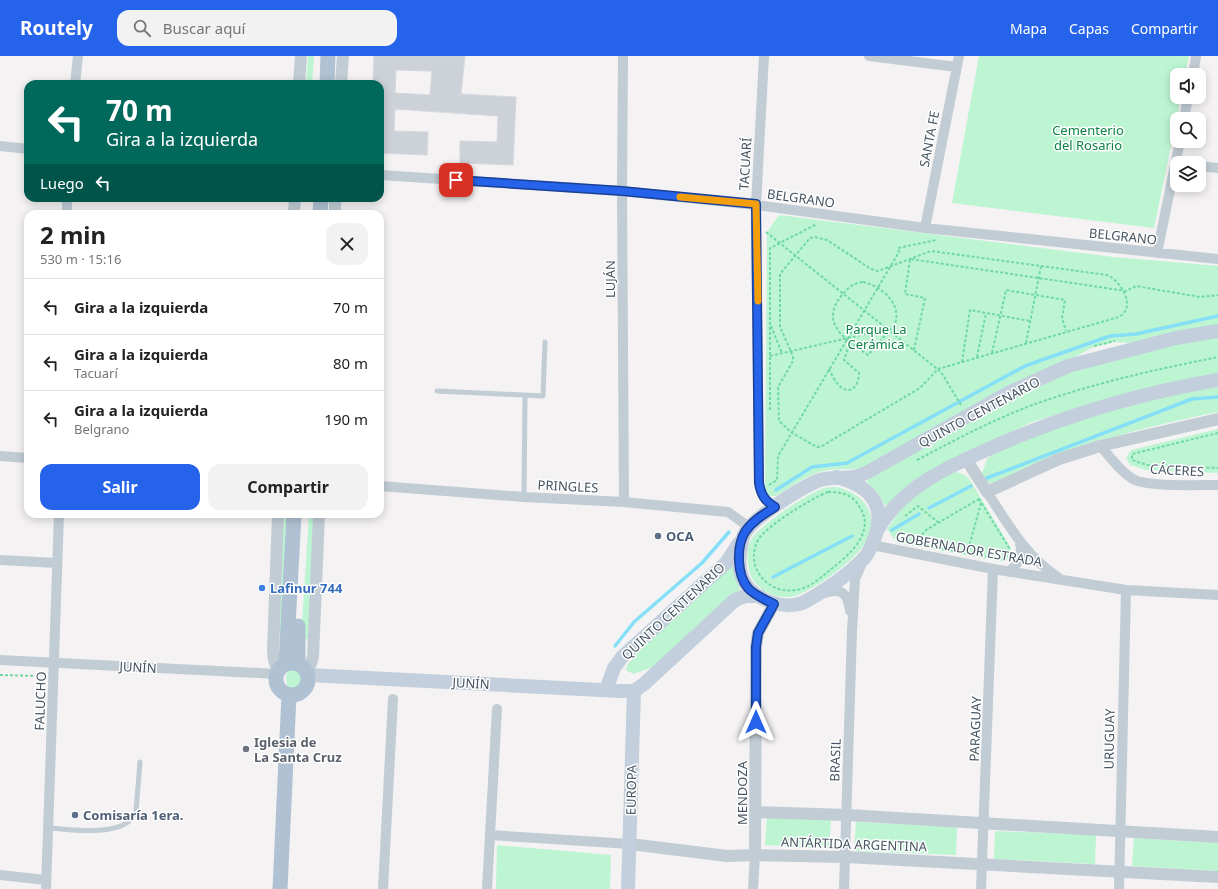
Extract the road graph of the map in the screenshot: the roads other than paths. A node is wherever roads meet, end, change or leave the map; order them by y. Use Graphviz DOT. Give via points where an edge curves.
graph roads {
  1 [pos="78,56"];
  2 [pos="300,56"];
  3 [pos="318,56"];
  4 [pos="328,56"];
  5 [pos="343,56"];
  6 [pos="623,56"];
  7 [pos="764,56"];
  8 [pos="869,56"];
  9 [pos="959,56"];
  10 [pos="1196,56"];
  11 [pos="957,67"];
  12 [pos="1194,68"];
  13 [pos="75,80"];
  14 [pos="299,80"];
  15 [pos="317,80"];
  16 [pos="327,80"];
  17 [pos="341,80"];
  18 [pos="0,146"];
  19 [pos="24,149"];
  20 [pos="1206,167"];
  21 [pos="1218,168"];
  22 [pos="384,176"];
  23 [pos="622,191"];
  24 [pos="1170,192"];
  25 [pos="756,204"];
  26 [pos="924,233"];
  27 [pos="1157,253"];
  28 [pos="1218,259"];
  29 [pos="1218,331"];
  30 [pos="545,342"];
  31 [pos="1218,380"];
  32 [pos="437,391"];
  33 [pos="525,395"];
  34 [pos="1218,419"];
  35 [pos="1100,446"];
  36 [pos="0,456"];
  37 [pos="24,458"];
  38 [pos="966,459"];
  39 [pos="836,477"];
  40 [pos="1218,485"];
  41 [pos="384,486"];
  42 [pos="986,492"];
  43 [pos="524,497"];
  44 [pos="624,502"];
  45 [pos="775,507"];
  46 [pos="58,518"];
  47 [pos="278,518"];
  48 [pos="294,518"];
  49 [pos="304,518"];
  50 [pos="319,518"];
  51 [pos="747,530"];
  52 [pos="1020,543"];
  53 [pos="872,544"];
  54 [pos="0,560"];
  55 [pos="58,563"];
  56 [pos="993,569"];
  57 [pos="1009,572"];
  58 [pos="1062,580"];
  59 [pos="1126,590"];
  60 [pos="760,596"];
  61 [pos="1218,596"];
  62 [pos="805,602"];
  63 [pos="774,604"];
  64 [pos="852,631"];
  65 [pos="0,660"];
  66 [pos="55,663"];
  67 [pos="292,670"];
  68 [pos="606,690"];
  69 [pos="634,690"];
  70 [pos="289,695"];
  71 [pos="393,699"];
  72 [pos="497,709"];
  73 [pos="140,762"];
  74 [pos="756,812"];
  75 [pos="847,815"];
  76 [pos="984,823"];
  77 [pos="48,828"];
  78 [pos="1120,832"];
  79 [pos="490,835"];
  80 [pos="1218,837"];
  81 [pos="630,844"];
  82 [pos="755,855"];
  83 [pos="846,857"];
  84 [pos="983,863"];
  85 [pos="1120,871"];
  86 [pos="0,876"];
  87 [pos="1218,876"];
  88 [pos="46,884"];
  89 [pos="280,889"];
  90 [pos="384,889"];
  91 [pos="487,889"];
  92 [pos="628,889"];
  93 [pos="753,889"];
  94 [pos="844,889"];
  95 [pos="981,889"];
  96 [pos="1119,889"];
  1 -- 13 [label="street"];
  2 -- 14 [label="street"];
  3 -- 15 [label="main road"];
  4 -- 16 [label="main road"];
  5 -- 17 [label="street"];
  6 -- 23 [label="street, LUJÁN"];
  7 -- 25 [label="street, TACUARÍ"];
  8 -- 11 [label="street"];
  9 -- 11 [label="street, SANTA FE"];
  10 -- 12 [label="street"];
  11 -- 26 [label="street, SANTA FE"];
  18 -- 19 [label="street"];
  20 -- 21 [label="street"];
  22 -- 23 [label="street, BELGRANO"];
  23 -- 25 [label="street, BELGRANO"];
  23 -- 44 [label="street, LUJÁN"];
  24 -- 27 [label="street"];
  25 -- 26 [label="street, BELGRANO"];
  25 -- 45 [label="street, TACUARÍ" via="759,483 761,493 767,502"];
  26 -- 27 [label="street, BELGRANO"];
  27 -- 28 [label="street, BELGRANO"];
  29 -- 39 [label="main road, QUINTO CENTENARIO" via="1169,340 1068,366 1008,393 868,472 854,477"];
  30 -- 33 [label="lane" via="543,396"];
  31 -- 38 [label="main road" via="1131,397 1076,414 1046,424"];
  32 -- 33 [label="lane"];
  33 -- 43 [label="lane"];
  34 -- 35 [label="street"];
  35 -- 40 [label="street, CÁCERES" via="1134,480 1146,483"];
  35 -- 42 [label="street" via="1059,459"];
  36 -- 37 [label="street"];
  38 -- 42 [label="street, GOBERNADOR ESTRADA"];
  38 -- 53 [label="main road" via="911,491 884,519"];
  39 -- 45 [label="main road, QUINTO CENTENARIO" via="814,482"];
  39 -- 53 [label="main road" via="853,482 873,498 879,518"];
  41 -- 43 [label="street, PRINGLES"];
  42 -- 52 [label="street, GOBERNADOR ESTRADA"];
  43 -- 44 [label="street, PRINGLES"];
  44 -- 51 [label="street, PRINGLES" via="728,512"];
  45 -- 51 [label="main road, QUINTO CENTENARIO" via="758,518"];
  46 -- 55 [label="street, FALUCHO"];
  47 -- 67 [label="street" via="273,651"];
  48 -- 67 [label="main road"];
  49 -- 67 [label="main road"];
  50 -- 67 [label="street" via="313,657"];
  51 -- 60 [label="main road" via="739,556 739,570 749,589"];
  51 -- 68 [label="main road, QUINTO CENTENARIO" via="735,552 726,562 622,657 614,668"];
  52 -- 57 [label="street" via="1022,554 1018,563"];
  52 -- 58 [label="street, GOBERNADOR ESTRADA" via="1039,564"];
  53 -- 56 [label="street, GOBERNADOR ESTRADA"];
  53 -- 62 [label="main road" via="831,586"];
  53 -- 64 [label="street, BRASIL" via="855,579"];
  54 -- 55 [label="street"];
  55 -- 66 [label="street, FALUCHO"];
  56 -- 57 [label="street, GOBERNADOR ESTRADA"];
  56 -- 76 [label="street, PARAGUAY"];
  57 -- 58 [label="street, GOBERNADOR ESTRADA"];
  58 -- 59 [label="street, GOBERNADOR ESTRADA"];
  59 -- 61 [label="street, GOBERNADOR ESTRADA"];
  59 -- 78 [label="street, URUGUAY"];
  60 -- 63 [label="main road"];
  60 -- 69 [label="main road" via="746,596 735,600 644,684"];
  62 -- 63 [label="main road" via="789,606"];
  62 -- 64 [label="street, BRASIL" via="829,591 842,592 849,602"];
  63 -- 74 [label="street, MENDOZA" via="758,633 756,647"];
  64 -- 75 [label="street, BRASIL"];
  65 -- 66 [label="street, JUNÍN"];
  66 -- 67 [label="street, JUNÍN"];
  66 -- 77 [label="street, FALUCHO"];
  67 -- 68 [label="main road, JUNÍN"];
  67 -- 70 [label="main road" via="276,682 279,689"];
  67 -- 70 [label="main road" via="308,684 303,692"];
  68 -- 69 [label="main road, JUNÍN"];
  69 -- 81 [label="main road, EUROPA"];
  70 -- 89 [label="main road"];
  71 -- 90 [label="street"];
  72 -- 79 [label="street"];
  73 -- 77 [label="lane" via="136,811 128,822 108,830"];
  74 -- 75 [label="street, ANTÁRTIDA ARGENTINA"];
  74 -- 82 [label="street, MENDOZA"];
  75 -- 76 [label="street, ANTÁRTIDA ARGENTINA"];
  75 -- 83 [label="street, BRASIL"];
  76 -- 78 [label="street, ANTÁRTIDA ARGENTINA"];
  76 -- 84 [label="street, PARAGUAY"];
  77 -- 88 [label="street, FALUCHO"];
  78 -- 80 [label="street, ANTÁRTIDA ARGENTINA"];
  78 -- 85 [label="street, URUGUAY"];
  79 -- 81 [label="street, ANTÁRTIDA ARGENTINA"];
  79 -- 91 [label="street"];
  81 -- 82 [label="street, ANTÁRTIDA ARGENTINA" via="727,856"];
  81 -- 92 [label="main road, EUROPA"];
  82 -- 83 [label="street, ANTÁRTIDA ARGENTINA"];
  82 -- 93 [label="street, MENDOZA"];
  83 -- 84 [label="street, ANTÁRTIDA ARGENTINA"];
  83 -- 94 [label="street, BRASIL"];
  84 -- 85 [label="street, ANTÁRTIDA ARGENTINA"];
  84 -- 95 [label="street, PARAGUAY"];
  85 -- 87 [label="street, ANTÁRTIDA ARGENTINA"];
  85 -- 96 [label="street, URUGUAY"];
  86 -- 88 [label="street"];
}
